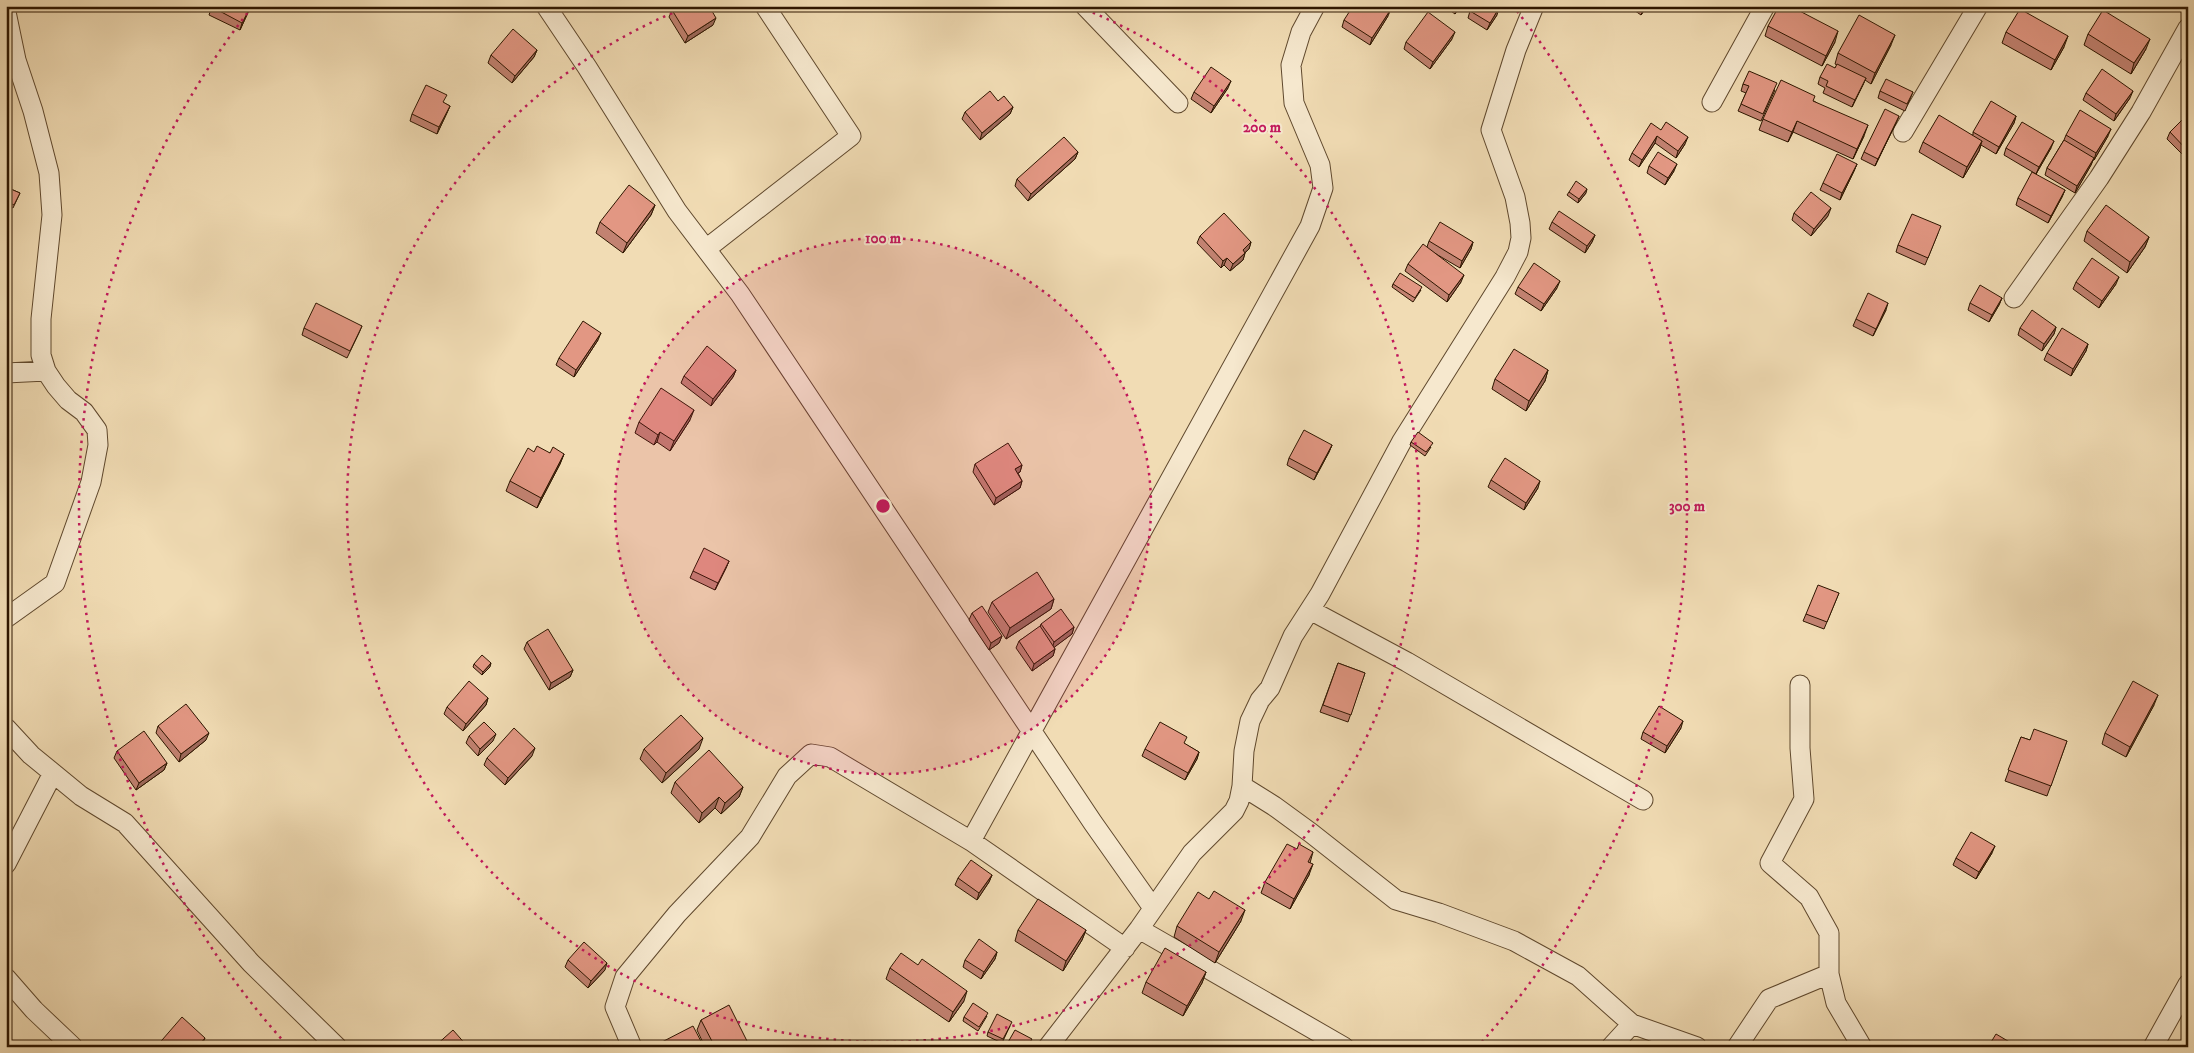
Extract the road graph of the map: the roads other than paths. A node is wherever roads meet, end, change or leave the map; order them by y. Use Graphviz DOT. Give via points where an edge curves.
graph roads {
  1 [pos="546,6"];
  2 [pos="765,6"];
  3 [pos="1085,6"];
  4 [pos="1315,6"];
  5 [pos="1534,6"];
  6 [pos="1765,6"];
  7 [pos="1978,6"];
  8 [pos="6,12"];
  9 [pos="2188,28"];
  10 [pos="1712,102"];
  11 [pos="1178,103"];
  12 [pos="1903,132"];
  13 [pos="706,249"];
  14 [pos="2014,298"];
  15 [pos="46,371"];
  16 [pos="6,373"];
  17 [pos="1310,610"];
  18 [pos="6,618"];
  19 [pos="1800,685"];
  20 [pos="6,728"];
  21 [pos="1032,729"];
  22 [pos="53,773"];
  23 [pos="1242,786"];
  24 [pos="1643,800"];
  25 [pos="972,841"];
  26 [pos="6,864"];
  27 [pos="1153,908"];
  28 [pos="1139,929"];
  29 [pos="1125,948"];
  30 [pos="1830,974"];
  31 [pos="6,978"];
  32 [pos="2188,984"];
  33 [pos="1632,1024"];
  34 [pos="73,1047"];
  35 [pos="337,1047"];
  36 [pos="632,1047"];
  37 [pos="1048,1047"];
  38 [pos="1344,1047"];
  39 [pos="1611,1047"];
  40 [pos="1697,1047"];
  41 [pos="1737,1047"];
  42 [pos="1862,1047"];
  43 [pos="2153,1047"];
  1 -- 13 [label="street" via="677,211"];
  2 -- 13 [label="street" via="851,136"];
  3 -- 11 [label="street"];
  4 -- 21 [label="street" via="1291,65 1294,103 1320,165 1323,188 1310,226"];
  5 -- 17 [label="street" via="1516,50 1491,130 1516,206 1521,238 1518,252 1402,441"];
  6 -- 10 [label="street"];
  7 -- 12 [label="street"];
  8 -- 15 [label="street" via="16,60 49,173 52,215 41,319 41,355"];
  9 -- 14 [label="street" via="2098,178"];
  13 -- 21 [label="street" via="740,294"];
  15 -- 16 [label="street"];
  15 -- 18 [label="street" via="68,400 91,421 97,430 98,446 91,482 55,583"];
  17 -- 23 [label="street" via="1250,721"];
  17 -- 24 [label="street" via="1407,662"];
  19 -- 30 [label="street" via="1804,799 1770,863 1809,897 1829,933"];
  20 -- 22 [label="street"];
  21 -- 25 [label="street"];
  21 -- 27 [label="street"];
  22 -- 26 [label="street"];
  22 -- 35 [label="street" via="81,796 125,823 251,963"];
  23 -- 27 [label="street" via="1234,811 1192,853"];
  23 -- 33 [label="street" via="1296,822 1396,900 1514,941 1578,976"];
  25 -- 29 [label="street"];
  25 -- 36 [label="street" via="830,757 811,754 787,776 750,837 677,914 625,977 615,1007"];
  27 -- 28 [label="street"];
  28 -- 29 [label="street"];
  28 -- 38 [label="street"];
  29 -- 37 [label="street"];
  30 -- 41 [label="street" via="1769,998"];
  30 -- 42 [label="street" via="1836,1003"];
  31 -- 34 [label="street"];
  32 -- 43 [label="street"];
  33 -- 39 [label="street"];
  33 -- 40 [label="street"];
}
